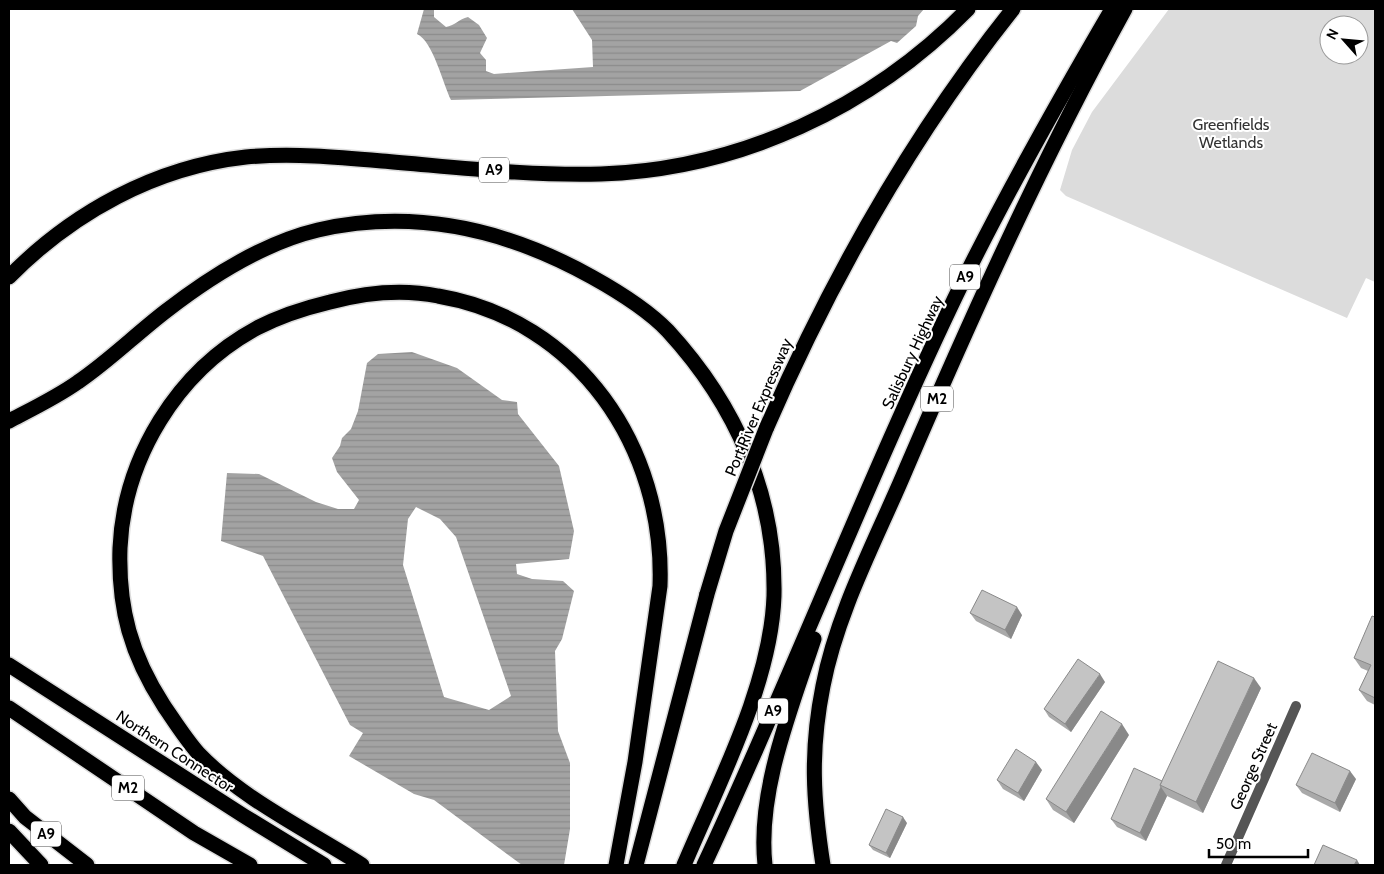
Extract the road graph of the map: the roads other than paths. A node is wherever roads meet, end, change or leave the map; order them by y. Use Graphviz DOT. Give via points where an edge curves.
graph roads {
  1 [pos="968,9"];
  2 [pos="1014,9"];
  3 [pos="1112,9"];
  4 [pos="1125,9"];
  5 [pos="9,278"];
  6 [pos="9,421"];
  7 [pos="840,557"];
  8 [pos="9,665"];
  9 [pos="1296,706"];
  10 [pos="9,708"];
  11 [pos="9,799"];
  12 [pos="9,831"];
  13 [pos="41,865"];
  14 [pos="87,865"];
  15 [pos="250,865"];
  16 [pos="324,865"];
  17 [pos="362,865"];
  18 [pos="616,865"];
  19 [pos="636,865"];
  20 [pos="684,865"];
  21 [pos="704,865"];
  22 [pos="765,865"];
  23 [pos="823,865"];
  24 [pos="1226,865"];
  1 -- 5 [label="highway, A9" via="900,70 842,107 780,136 711,158 631,172 569,174 312,156 266,156 221,161 154,180 106,202 50,239"];
  2 -- 19 [label="highway, Port River Expressway, bridge" via="951,92 881,199 812,327 766,429 726,531 707,594"];
  3 -- 7 [label="highway, Salisbury Highway / A9" via="1023,167 964,281 909,397"];
  4 -- 23 [label="highway, M2" via="1075,101 954,358 838,632 823,683 813,759 814,809"];
  6 -- 20 [label="highway" via="79,382 210,279 277,244 314,231 356,223 430,222 494,234 566,263 623,294 666,330 717,393 751,457 764,502 772,558 774,598 765,656 744,721"];
  7 -- 21 [label="highway, A9"];
  7 -- 22 [label="highway" via="779,746 765,818"];
  8 -- 16 [label="highway, Northern Connector / M2"];
  9 -- 24 [label="street, George Street"];
  10 -- 15 [label="highway, M2" via="194,833"];
  11 -- 14 [label="highway, A9" via="26,817"];
  12 -- 13 [label="highway"];
  17 -- 18 [label="highway" via="230,780 199,754 180,730 148,683 131,642 123,611 119,573 121,527 129,485 145,446 165,411 189,382 219,354 256,328 299,310 354,296 394,293 437,295 471,304 510,320 545,341 575,365 603,395 624,426 639,458 651,493 658,529 660,586 635,762"];
}
